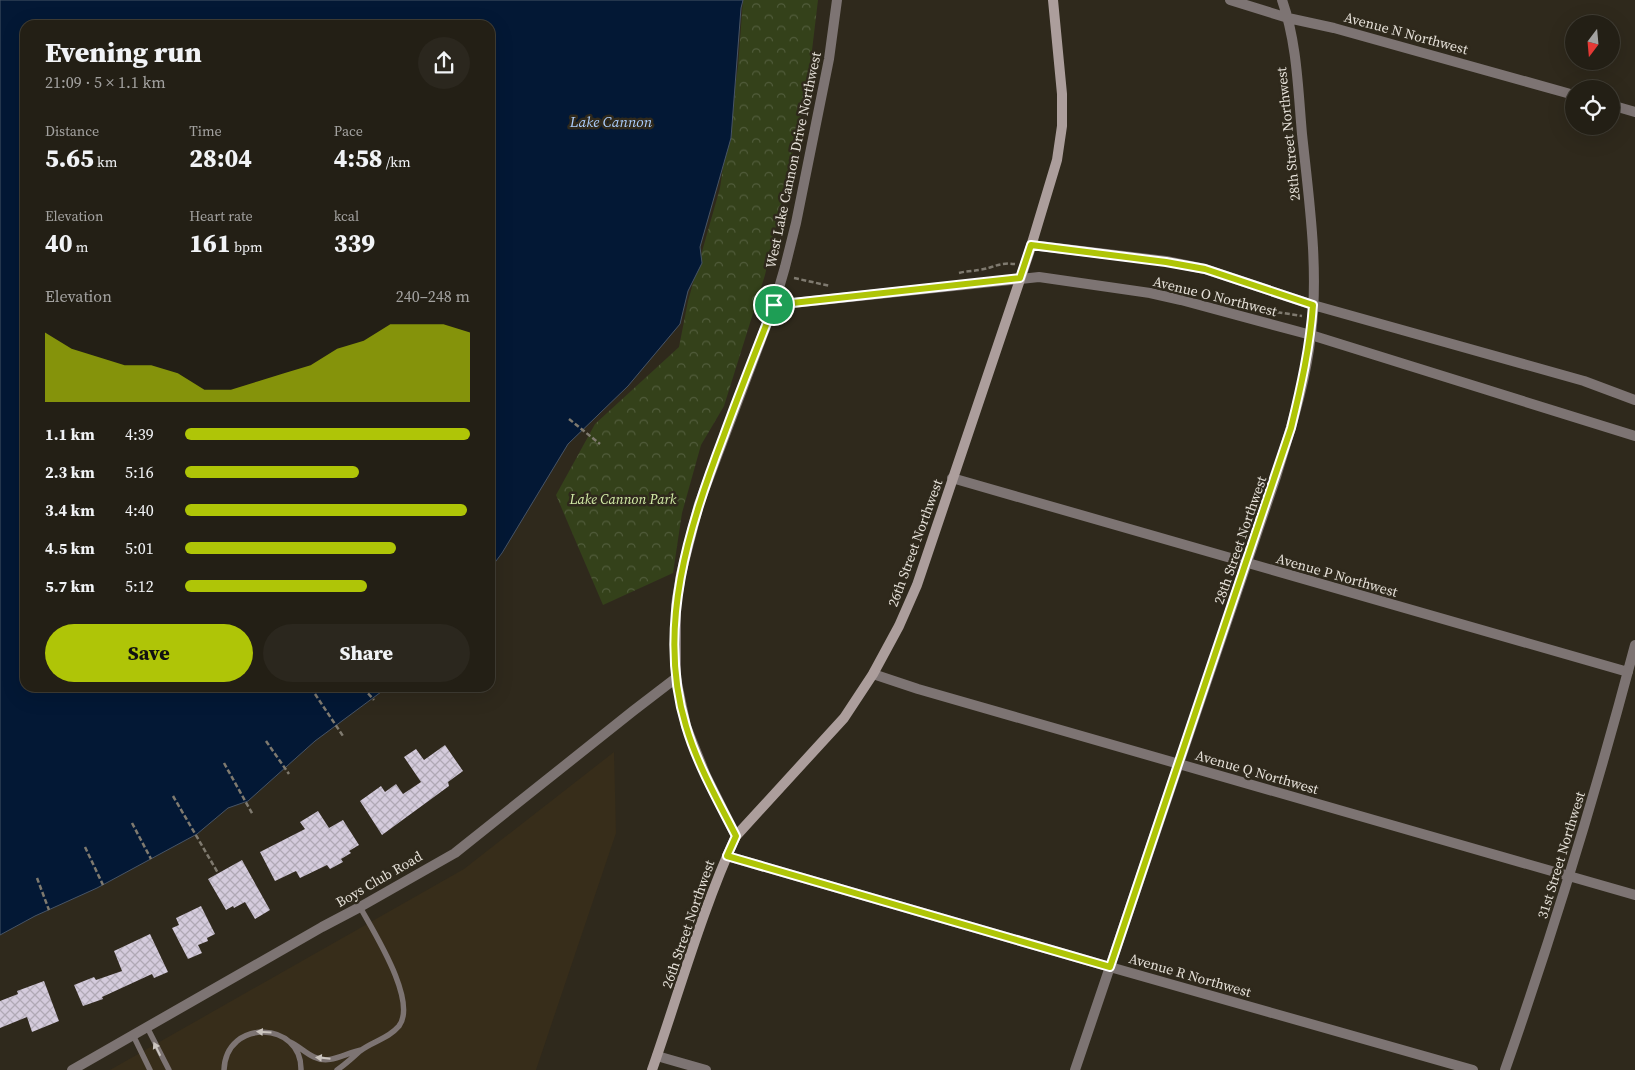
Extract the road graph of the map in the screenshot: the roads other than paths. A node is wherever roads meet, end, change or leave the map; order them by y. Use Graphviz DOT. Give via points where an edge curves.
graph roads {
  1 [pos="837,0"];
  2 [pos="1053,0"];
  3 [pos="1230,0"];
  4 [pos="1282,0"];
  5 [pos="1288,18"];
  6 [pos="1565,92"];
  7 [pos="1620,108"];
  8 [pos="1635,112"];
  9 [pos="1031,245"];
  10 [pos="1020,278"];
  11 [pos="774,305"];
  12 [pos="1313,305"];
  13 [pos="1311,335"];
  14 [pos="1635,400"];
  15 [pos="1635,436"];
  16 [pos="952,478"];
  17 [pos="1246,564"];
  18 [pos="1635,645"];
  19 [pos="1628,672"];
  20 [pos="873,674"];
  21 [pos="676,678"];
  22 [pos="1179,764"];
  23 [pos="736,836"];
  24 [pos="727,856"];
  25 [pos="1570,876"];
  26 [pos="1635,894"];
  27 [pos="360,907"];
  28 [pos="1110,967"];
  29 [pos="147,1027"];
  30 [pos="133,1035"];
  31 [pos="289,1042"];
  32 [pos="361,1050"];
  33 [pos="657,1056"];
  34 [pos="72,1070"];
  35 [pos="150,1070"];
  36 [pos="169,1070"];
  37 [pos="224,1070"];
  38 [pos="301,1070"];
  39 [pos="337,1070"];
  40 [pos="652,1070"];
  41 [pos="706,1070"];
  42 [pos="1075,1070"];
  43 [pos="1474,1070"];
  44 [pos="1505,1070"];
  1 -- 11 [label="street, West Lake Cannon Drive Northwest" via="829,59 796,224"];
  2 -- 9 [label="street, 26th Street Northwest" via="1061,74 1062,126 1053,178"];
  3 -- 5 [label="street, Avenue N Northwest"];
  4 -- 5 [label="street, 28th Street Northwest"];
  5 -- 6 [label="street, Avenue N Northwest"];
  5 -- 12 [label="street, 28th Street Northwest" via="1296,66 1312,231"];
  7 -- 8 [label="street"];
  9 -- 10 [label="street, 26th Street Northwest"];
  9 -- 12 [label="street" via="1205,269"];
  10 -- 11 [label="street, Avenue O Northwest"];
  10 -- 13 [label="street, Avenue O Northwest" via="1039,277 1150,293"];
  10 -- 16 [label="street, 26th Street Northwest"];
  11 -- 21 [label="street, West Lake Cannon Drive Northwest" via="712,467 688,544 676,605"];
  12 -- 13 [label="street, 28th Street Northwest"];
  12 -- 14 [label="street" via="1584,381"];
  13 -- 15 [label="street, Avenue O Northwest"];
  13 -- 17 [label="street, 28th Street Northwest" via="1291,428"];
  16 -- 17 [label="street, Avenue P Northwest"];
  16 -- 20 [label="street, 26th Street Northwest" via="917,585"];
  17 -- 19 [label="street, Avenue P Northwest"];
  17 -- 22 [label="street, 28th Street Northwest"];
  18 -- 19 [label="street, 31st Street Northwest"];
  19 -- 25 [label="street, 31st Street Northwest"];
  20 -- 22 [label="street, Avenue Q Northwest"];
  20 -- 23 [label="street, 26th Street Northwest" via="836,727"];
  21 -- 23 [label="street, West Lake Cannon Drive Northwest" via="686,726"];
  21 -- 27 [label="street, Boys Club Road" via="455,853"];
  22 -- 25 [label="street, Avenue Q Northwest"];
  22 -- 28 [label="street, 28th Street Northwest"];
  23 -- 24 [label="street, 26th Street Northwest"];
  24 -- 28 [label="street, Avenue R Northwest"];
  24 -- 33 [label="street, 26th Street Northwest"];
  25 -- 26 [label="street, Avenue Q Northwest"];
  25 -- 44 [label="street, 31st Street Northwest"];
  27 -- 29 [label="street, Boys Club Road"];
  27 -- 32 [label="lane" via="394,970 405,1006 400,1025 387,1037"];
  28 -- 42 [label="street, 28th Street Northwest"];
  28 -- 43 [label="street, Avenue R Northwest"];
  29 -- 30 [label="street, Boys Club Road"];
  36 -- 29 [label="lane, one-way"];
  30 -- 34 [label="street, Boys Club Road"];
  30 -- 35 [label="lane"];
  32 -- 31 [label="lane, one-way" via="326,1060 316,1058"];
  31 -- 37 [label="lane, one-way" via="266,1031 242,1037 232,1045"];
  31 -- 38 [label="lane" via="297,1052"];
  32 -- 39 [label="lane"];
  33 -- 40 [label="street, 26th Street Northwest"];
  33 -- 41 [label="street"];
}
